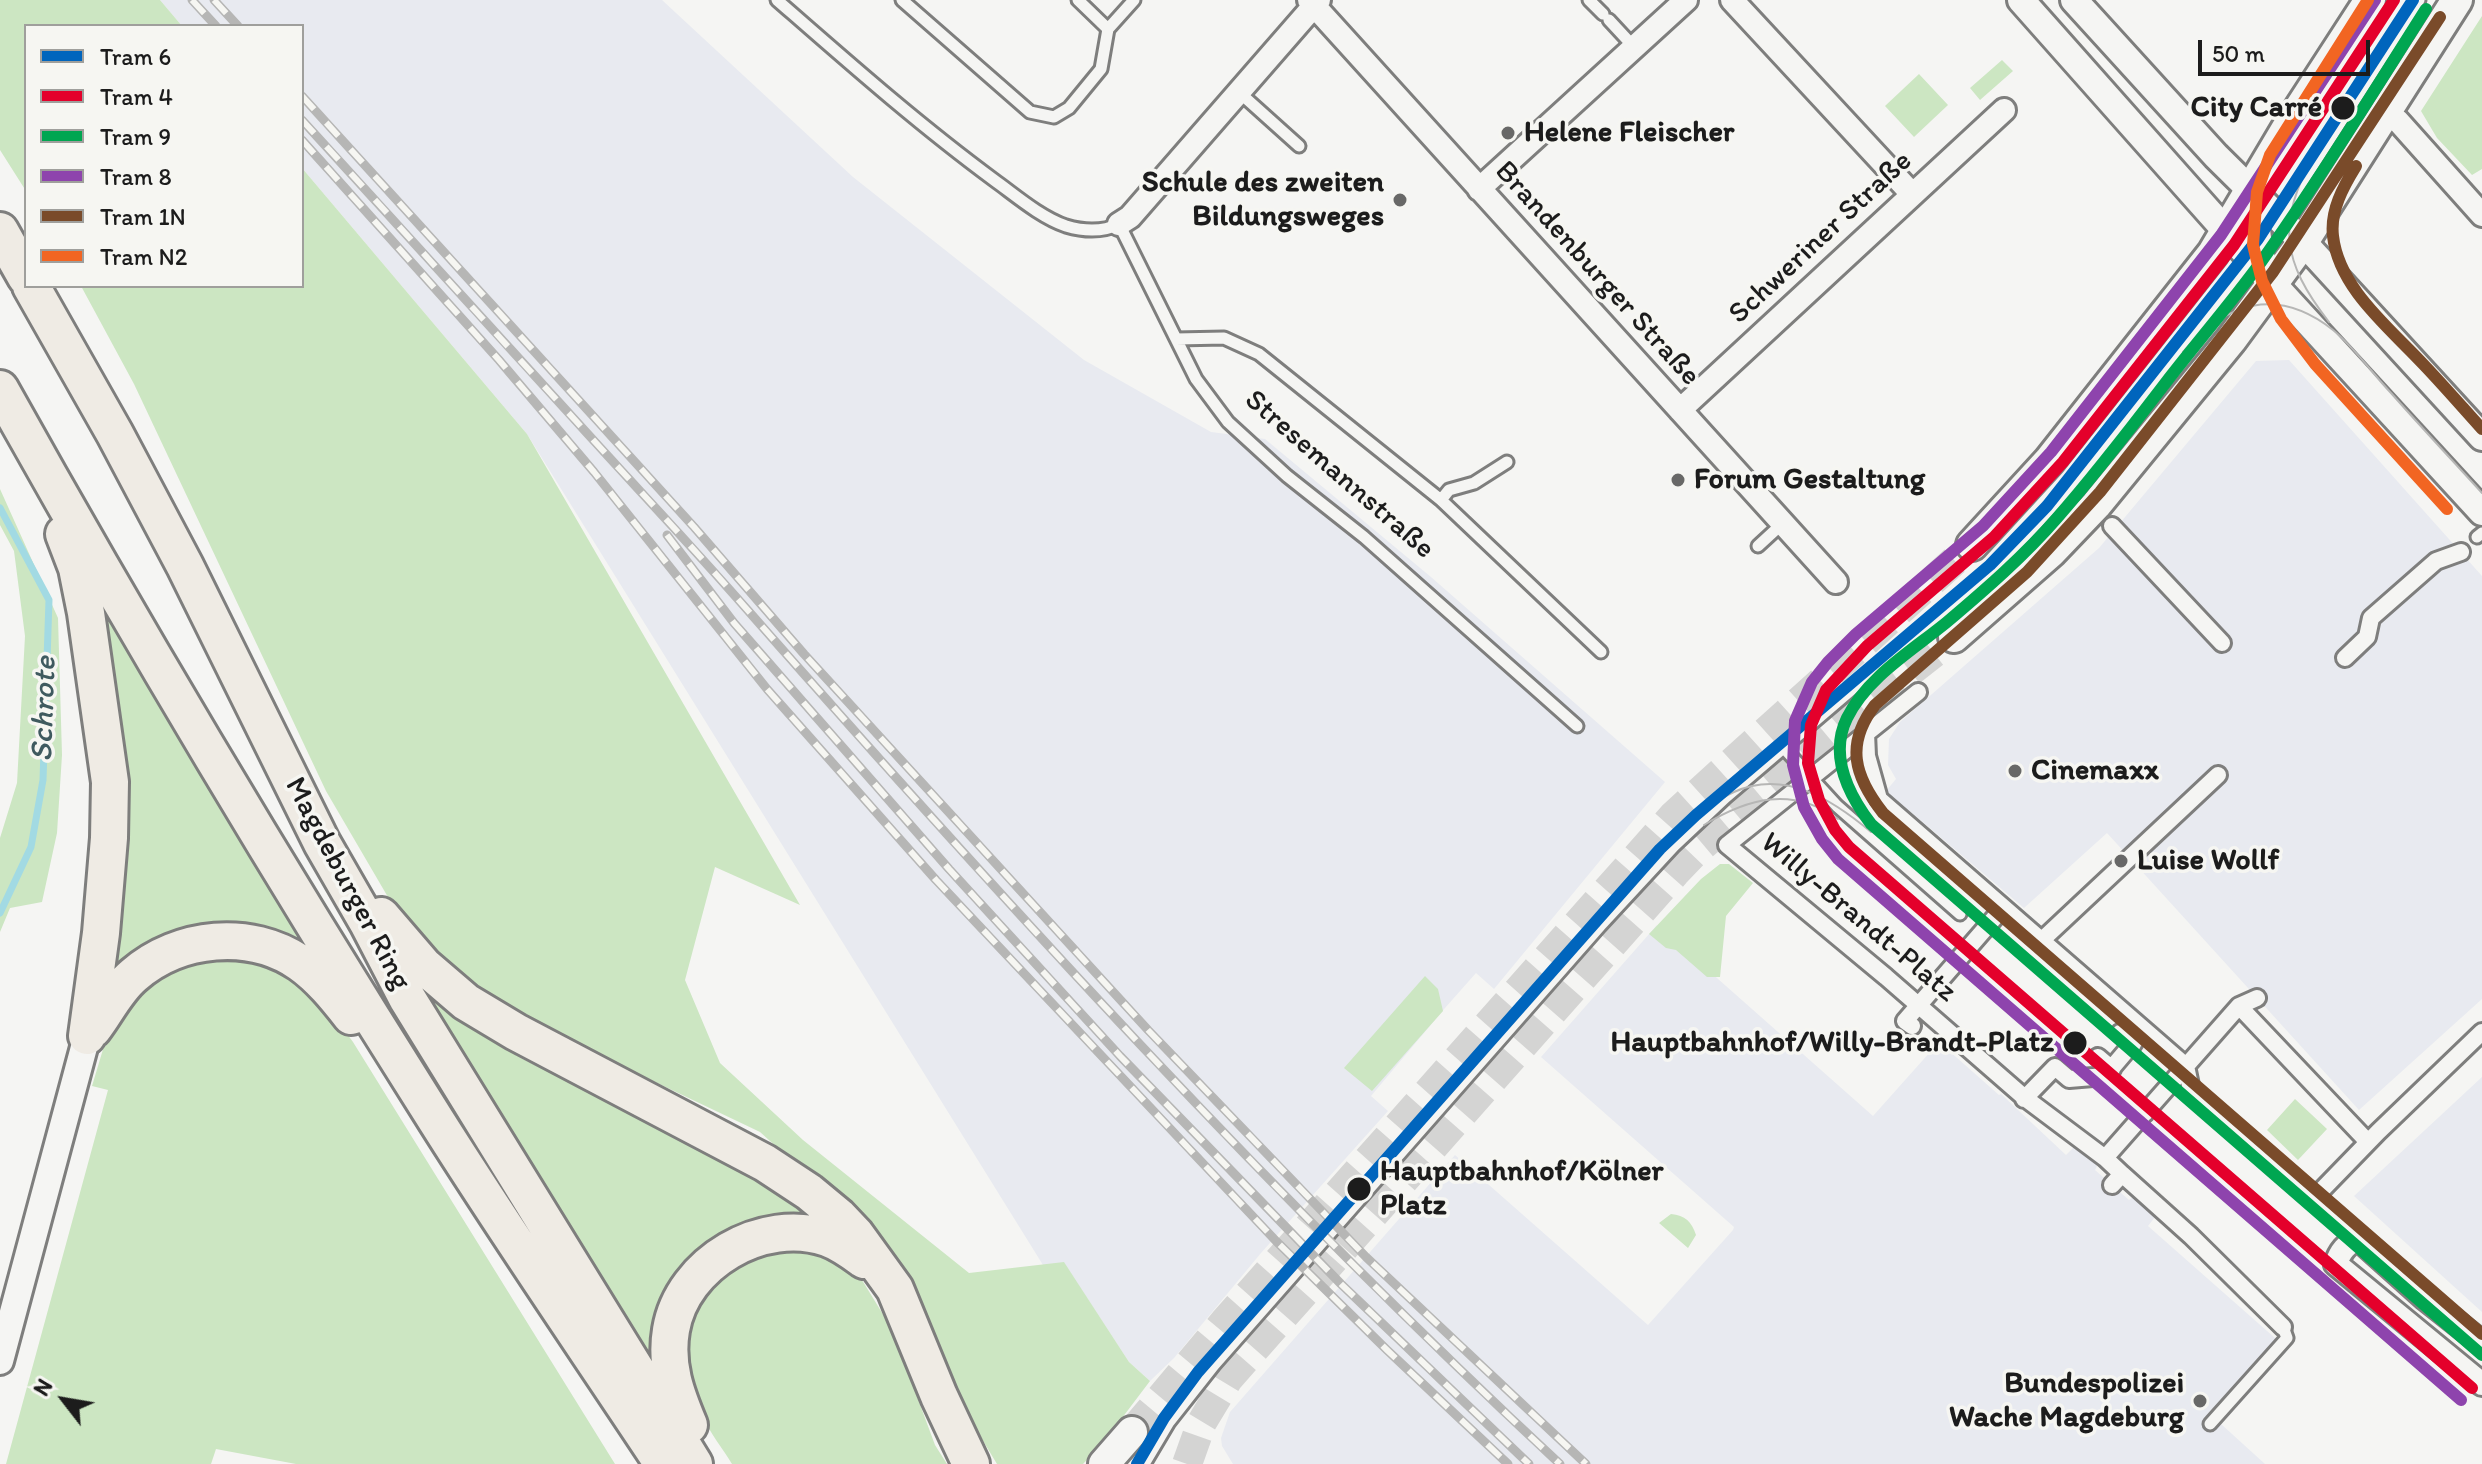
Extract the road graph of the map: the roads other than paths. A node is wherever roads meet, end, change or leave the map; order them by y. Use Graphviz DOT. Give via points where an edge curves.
graph roads {
  1 [pos="777,0"];
  2 [pos="902,0"];
  3 [pos="1078,0"];
  4 [pos="1134,0"];
  5 [pos="1589,0"];
  6 [pos="1686,0"];
  7 [pos="1732,0"];
  8 [pos="2021,0"];
  9 [pos="2074,0"];
  10 [pos="2370,0"];
  11 [pos="2419,0"];
  12 [pos="2457,0"];
  13 [pos="1314,2"];
  14 [pos="1108,29"];
  15 [pos="1634,47"];
  16 [pos="1240,93"];
  17 [pos="2004,110"];
  18 [pos="2385,112"];
  19 [pos="1299,146"];
  20 [pos="1479,189"];
  21 [pos="2252,190"];
  22 [pos="1912,194"];
  23 [pos="2482,215"];
  24 [pos="2280,217"];
  25 [pos="1119,224"];
  26 [pos="0,231"];
  27 [pos="2227,231"];
  28 [pos="2303,242"];
  29 [pos="2255,252"];
  30 [pos="24,273"];
  31 [pos="2273,284"];
  32 [pos="32,288"];
  33 [pos="1176,339"];
  34 [pos="5,398"];
  35 [pos="1680,410"];
  36 [pos="2482,437"];
  37 [pos="1507,462"];
  38 [pos="1441,500"];
  39 [pos="1784,523"];
  40 [pos="2112,526"];
  41 [pos="2480,527"];
  42 [pos="1972,545"];
  43 [pos="1758,546"];
  44 [pos="2461,552"];
  45 [pos="1836,582"];
  46 [pos="1954,637"];
  47 [pos="2222,643"];
  48 [pos="1601,652"];
  49 [pos="2345,658"];
  50 [pos="1918,692"];
  51 [pos="1577,726"];
  52 [pos="1866,733"];
  53 [pos="1783,747"];
  54 [pos="2218,775"];
  55 [pos="1812,777"];
  56 [pos="322,843"];
  57 [pos="1960,914"];
  58 [pos="1997,917"];
  59 [pos="2041,941"];
  60 [pos="2257,998"];
  61 [pos="1918,1005"];
  62 [pos="2239,1006"];
  63 [pos="1912,1026"];
  64 [pos="2144,1030"];
  65 [pos="2482,1032"];
  66 [pos="87,1036"];
  67 [pos="2098,1057"];
  68 [pos="2186,1066"];
  69 [pos="2109,1073"];
  70 [pos="2029,1102"];
  71 [pos="430,1112"];
  72 [pos="2145,1113"];
  73 [pos="2368,1142"];
  74 [pos="2105,1158"];
  75 [pos="2314,1198"];
  76 [pos="2358,1238"];
  77 [pos="895,1289"];
  78 [pos="2283,1327"];
  79 [pos="2482,1343"];
  80 [pos="0,1361"];
  81 [pos="2482,1384"];
  82 [pos="2210,1424"];
  83 [pos="1132,1432"];
  84 [pos="663,1464"];
  85 [pos="694,1464"];
  86 [pos="706,1464"];
  87 [pos="971,1464"];
  88 [pos="1104,1464"];
  89 [pos="1144,1464"];
  1 -- 25 [label="lane" via="934,135 1033,207 1074,228"];
  2 -- 14 [label="lane" via="1030,112 1054,117 1069,108 1101,69"];
  3 -- 14 [label="lane"];
  4 -- 14 [label="lane"];
  5 -- 15 [label="lane"];
  6 -- 15 [label="street"];
  7 -- 22 [label="street"];
  8 -- 27 [label="street"];
  9 -- 21 [label="street"];
  10 -- 21 [label="main road"];
  11 -- 24 [label="lane"];
  12 -- 18 [label="main road"];
  13 -- 16 [label="street"];
  13 -- 20 [label="street, Brandenburger Straße"];
  15 -- 20 [label="street"];
  16 -- 19 [label="lane"];
  16 -- 25 [label="street"];
  17 -- 22 [label="street, Schweriner Straße"];
  18 -- 23 [label="street"];
  18 -- 28 [label="main road"];
  20 -- 35 [label="street, Brandenburger Straße"];
  21 -- 24 [label="street"];
  21 -- 27 [label="main road"];
  21 -- 29 [label="street"];
  22 -- 35 [label="street, Schweriner Straße"];
  24 -- 28 [label="street"];
  24 -- 29 [label="lane"];
  25 -- 33 [label="lane, Stresemannstraße"];
  26 -- 30 [label="highway"];
  27 -- 29 [label="street"];
  27 -- 42 [label="main road" via="2049,461"];
  28 -- 31 [label="main road"];
  28 -- 36 [label="street"];
  29 -- 31 [label="street"];
  29 -- 53 [label="lane" via="2075,482 2004,559"];
  31 -- 41 [label="street"];
  31 -- 46 [label="main road" via="2096,505"];
  32 -- 56 [label="highway, Magdeburger Ring" via="185,566"];
  33 -- 38 [label="lane" via="1216,337 1249,348"];
  33 -- 51 [label="lane, Stresemannstraße" via="1205,393 1251,445 1364,537"];
  34 -- 66 [label="highway" via="77,568 110,782 101,933"];
  34 -- 71 [label="highway, Magdeburger Ring" via="260,836"];
  35 -- 39 [label="street, Brandenburger Straße"];
  37 -- 38 [label="lane" via="1474,483 1449,490"];
  38 -- 48 [label="lane"];
  39 -- 43 [label="lane"];
  39 -- 45 [label="street, Brandenburger Straße"];
  40 -- 47 [label="street"];
  44 -- 49 [label="street" via="2436,561 2371,618 2367,637"];
  50 -- 52 [label="street"];
  52 -- 55 [label="street"];
  52 -- 58 [label="street" via="1879,799"];
  53 -- 55 [label="lane"];
  53 -- 89 [label="lane" via="1674,846 1600,926 1214,1365"];
  54 -- 59 [label="street"];
  55 -- 57 [label="lane" via="1837,806"];
  55 -- 61 [label="street, Willy-Brandt-Platz" via="1727,845"];
  56 -- 77 [label="highway" via="443,984 491,1018 781,1172 847,1225"];
  56 -- 85 [label="highway, Magdeburger Ring" via="407,998"];
  58 -- 59 [label="street"];
  58 -- 61 [label="street"];
  59 -- 64 [label="street"];
  60 -- 62 [label="street"];
  61 -- 63 [label="street" via="1905,1021"];
  61 -- 70 [label="street, Willy-Brandt-Platz"];
  62 -- 68 [label="street"];
  62 -- 73 [label="street"];
  64 -- 68 [label="street"];
  64 -- 69 [label="street" via="2127,1038"];
  65 -- 73 [label="street"];
  66 -- 71 [label="highway" via="131,977 154,961 204,942 256,945 287,955 321,981"];
  66 -- 80 [label="street"];
  67 -- 69 [label="street"];
  68 -- 72 [label="street"];
  68 -- 75 [label="street" via="2191,1090"];
  69 -- 70 [label="street" via="2069,1079 2055,1067"];
  69 -- 72 [label="street"];
  70 -- 74 [label="street, Willy-Brandt-Platz"];
  71 -- 84 [label="highway, Magdeburger Ring"];
  72 -- 74 [label="street"];
  73 -- 75 [label="street"];
  74 -- 78 [label="street, Willy-Brandt-Platz" via="2117,1180 2191,1236"];
  75 -- 76 [label="street"];
  76 -- 79 [label="street"];
  76 -- 81 [label="street" via="2346,1245 2336,1264"];
  77 -- 86 [label="highway" via="847,1248 817,1235 761,1238 715,1259 680,1304 670,1339 676,1397"];
  77 -- 87 [label="highway"];
  78 -- 82 [label="lane" via="2287,1338"];
  83 -- 88 [label="main road"];
}
